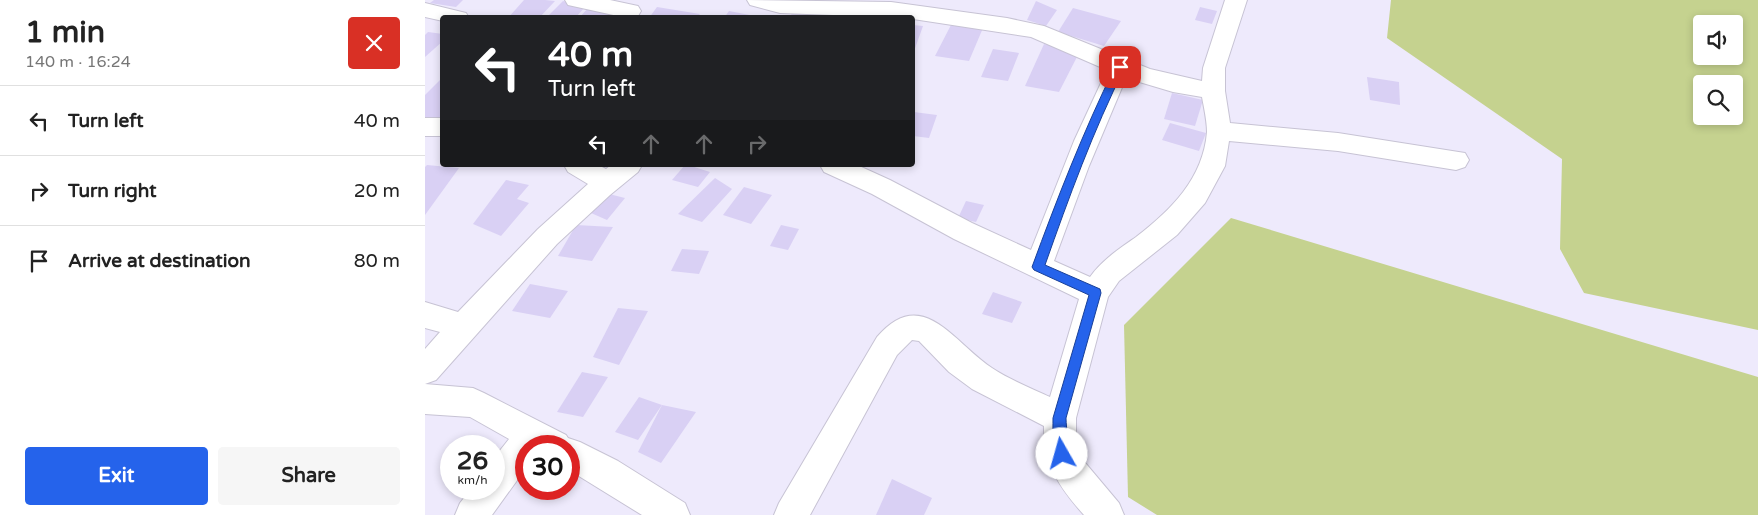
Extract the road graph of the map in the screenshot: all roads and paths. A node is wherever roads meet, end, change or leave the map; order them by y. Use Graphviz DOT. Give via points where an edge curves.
graph roads {
  1 [pos="576,0"];
  2 [pos="758,0"];
  3 [pos="1236,0"];
  4 [pos="778,8"];
  5 [pos="631,9"];
  6 [pos="425,10"];
  7 [pos="446,15"];
  8 [pos="1120,67"];
  9 [pos="1213,91"];
  10 [pos="425,127"];
  11 [pos="440,127"];
  12 [pos="1219,131"];
  13 [pos="1455,160"];
  14 [pos="581,167"];
  15 [pos="626,167"];
  16 [pos="837,167"];
  17 [pos="607,182"];
  18 [pos="1038,267"];
  19 [pos="1095,293"];
  20 [pos="425,315"];
  21 [pos="463,328"];
  22 [pos="425,370"];
  23 [pos="425,399"];
  24 [pos="1060,418"];
  25 [pos="534,435"];
  26 [pos="580,459"];
  27 [pos="515,466"];
  28 [pos="505,475"];
  29 [pos="483,500"];
  30 [pos="472,515"];
  31 [pos="673,515"];
  32 [pos="791,515"];
  33 [pos="1107,515"];
  1 -- 5 [label="street"];
  2 -- 4 [label="street"];
  3 -- 9 [label="street" via="1214,68"];
  4 -- 8 [label="street" via="891,9 1007,25 1069,43"];
  6 -- 7 [label="street"];
  8 -- 9 [label="street" via="1173,84"];
  8 -- 18 [label="street" via="1073,171"];
  9 -- 12 [label="street"];
  10 -- 11 [label="street"];
  12 -- 13 [label="street" via="1337,141"];
  12 -- 19 [label="street" via="1212,166 1196,196 1168,227 1109,272"];
  14 -- 17 [label="street"];
  15 -- 17 [label="street"];
  16 -- 18 [label="street"];
  17 -- 21 [label="street" via="535,250"];
  18 -- 19 [label="street"];
  19 -- 24 [label="street"];
  20 -- 21 [label="street"];
  21 -- 22 [label="street"];
  23 -- 25 [label="street" via="473,403"];
  24 -- 32 [label="street" via="983,380 929,332 909,327 897,334 887,346"];
  24 -- 33 [label="street" via="1062,454 1075,477"];
  26 -- 31 [label="street"];
  27 -- 28 [label="street"];
  29 -- 30 [label="street"];
}
